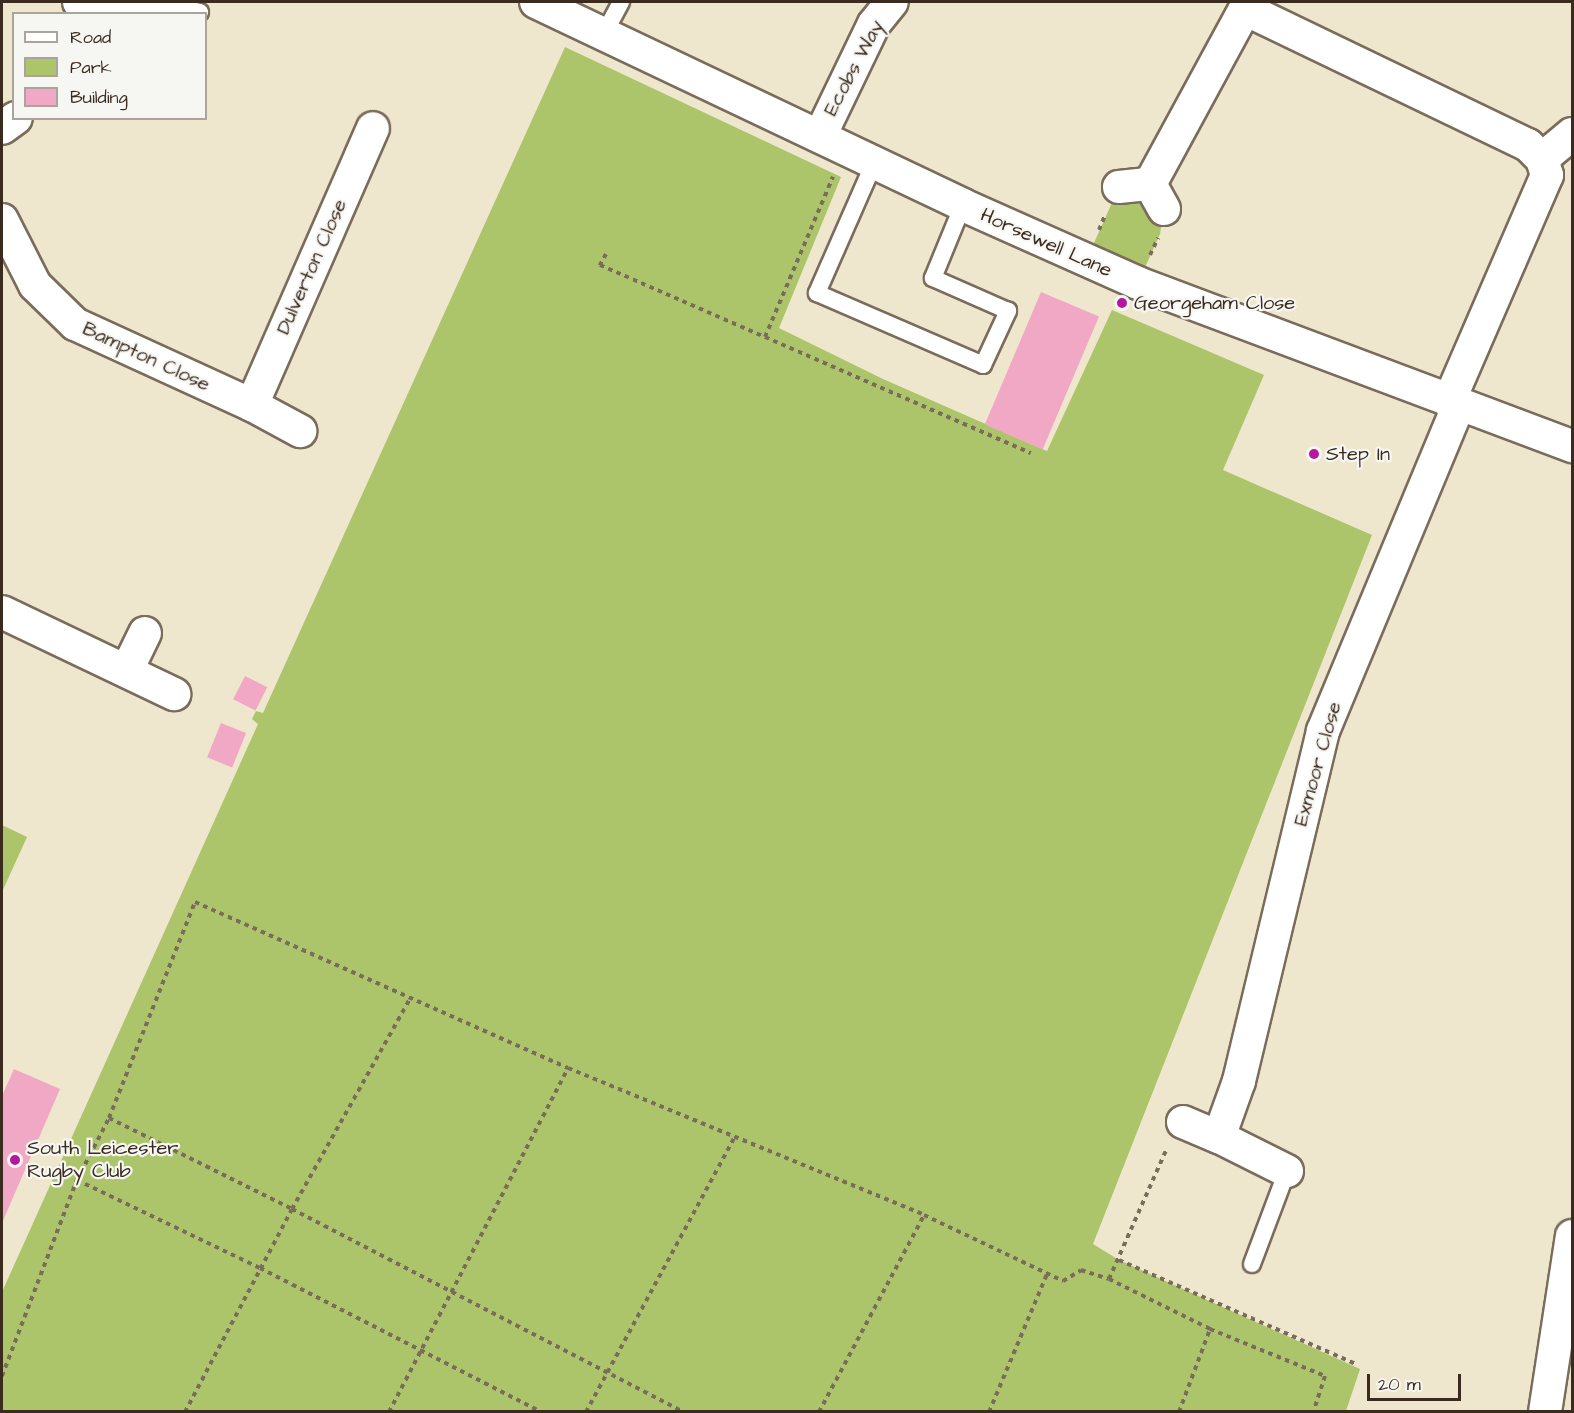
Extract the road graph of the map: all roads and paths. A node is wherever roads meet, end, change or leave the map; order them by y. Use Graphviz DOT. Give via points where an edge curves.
graph roads {
  1 [pos="536,2"];
  2 [pos="621,2"];
  3 [pos="892,2"];
  4 [pos="128,4"];
  5 [pos="1247,5"];
  6 [pos="81,7"];
  7 [pos="200,12"];
  8 [pos="604,34"];
  9 [pos="373,128"];
  10 [pos="1572,134"];
  11 [pos="832,142"];
  12 [pos="1542,159"];
  13 [pos="874,163"];
  14 [pos="1119,187"];
  15 [pos="1157,196"];
  16 [pos="963,205"];
  17 [pos="2,220"];
  18 [pos="606,254"];
  19 [pos="1086,261"];
  20 [pos="1138,283"];
  21 [pos="765,337"];
  22 [pos="1454,403"];
  23 [pos="252,405"];
  24 [pos="300,431"];
  25 [pos="1572,446"];
  26 [pos="1031,453"];
  27 [pos="2,612"];
  28 [pos="145,633"];
  29 [pos="127,670"];
  30 [pos="174,694"];
  31 [pos="410,999"];
  32 [pos="568,1068"];
  33 [pos="109,1118"];
  34 [pos="1183,1122"];
  35 [pos="735,1137"];
  36 [pos="1219,1137"];
  37 [pos="1287,1171"];
  38 [pos="77,1180"];
  39 [pos="291,1209"];
  40 [pos="924,1215"];
  41 [pos="1572,1244"];
  42 [pos="1119,1260"];
  43 [pos="1252,1263"];
  44 [pos="260,1268"];
  45 [pos="1047,1274"];
  46 [pos="1109,1279"];
  47 [pos="453,1292"];
  48 [pos="1210,1329"];
  49 [pos="421,1352"];
  50 [pos="1354,1363"];
  51 [pos="608,1371"];
  52 [pos="2,1376"];
  53 [pos="185,1412"];
  54 [pos="389,1412"];
  55 [pos="541,1412"];
  56 [pos="586,1412"];
  57 [pos="684,1412"];
  58 [pos="819,1412"];
  59 [pos="989,1412"];
  60 [pos="1179,1412"];
  61 [pos="1312,1412"];
  62 [pos="1545,1412"];
  1 -- 8 [label="street, Horsewell Lane"];
  2 -- 8 [label="lane"];
  3 -- 11 [label="street, Ecobs Way" via="874,24"];
  4 -- 6 [label="street"];
  4 -- 7 [label="lane" via="165,4"];
  5 -- 12 [label="street" via="1528,145"];
  5 -- 15 [label="street"];
  8 -- 11 [label="street, Horsewell Lane"];
  9 -- 23 [label="street, Dulverton Close"];
  10 -- 12 [label="street"];
  11 -- 13 [label="street, Horsewell Lane"];
  11 -- 21 [label="path"];
  12 -- 22 [label="street" via="1547,175"];
  13 -- 16 [label="street, Horsewell Lane"];
  13 -- 16 [label="lane" via="817,292 983,365 1008,311 933,278"];
  14 -- 15 [label="street"];
  14 -- 19 [label="path"];
  15 -- 20 [label="path" via="1160,234"];
  16 -- 19 [label="street, Horsewell Lane"];
  17 -- 23 [label="street, Bampton Close" via="35,285 75,324"];
  18 -- 21 [label="path" via="600,265"];
  19 -- 20 [label="street, Horsewell Lane"];
  20 -- 22 [label="street, Horsewell Lane"];
  21 -- 26 [label="path"];
  22 -- 25 [label="street, Horsewell Lane"];
  22 -- 36 [label="street, Exmoor Close" via="1323,731 1239,1081"];
  23 -- 24 [label="street, Bampton Close"];
  27 -- 29 [label="street"];
  28 -- 29 [label="street"];
  29 -- 30 [label="street"];
  31 -- 32 [label="path"];
  31 -- 33 [label="path" via="195,902"];
  31 -- 39 [label="path"];
  32 -- 35 [label="path"];
  32 -- 47 [label="path"];
  33 -- 38 [label="path"];
  33 -- 39 [label="path"];
  34 -- 36 [label="street"];
  34 -- 42 [label="path"];
  35 -- 40 [label="path"];
  35 -- 51 [label="path"];
  36 -- 37 [label="street"];
  37 -- 43 [label="lane"];
  38 -- 44 [label="path"];
  38 -- 52 [label="path"];
  39 -- 44 [label="path"];
  39 -- 47 [label="path"];
  40 -- 45 [label="path"];
  40 -- 58 [label="path"];
  41 -- 62 [label="street"];
  42 -- 46 [label="path"];
  42 -- 50 [label="path"];
  44 -- 49 [label="path"];
  44 -- 53 [label="path"];
  45 -- 46 [label="path" via="1064,1281 1081,1270"];
  45 -- 59 [label="path"];
  46 -- 48 [label="path"];
  47 -- 49 [label="path"];
  47 -- 51 [label="path"];
  48 -- 60 [label="path"];
  48 -- 61 [label="path" via="1325,1376"];
  49 -- 54 [label="path"];
  49 -- 55 [label="path"];
  51 -- 56 [label="path"];
  51 -- 57 [label="path"];
}
